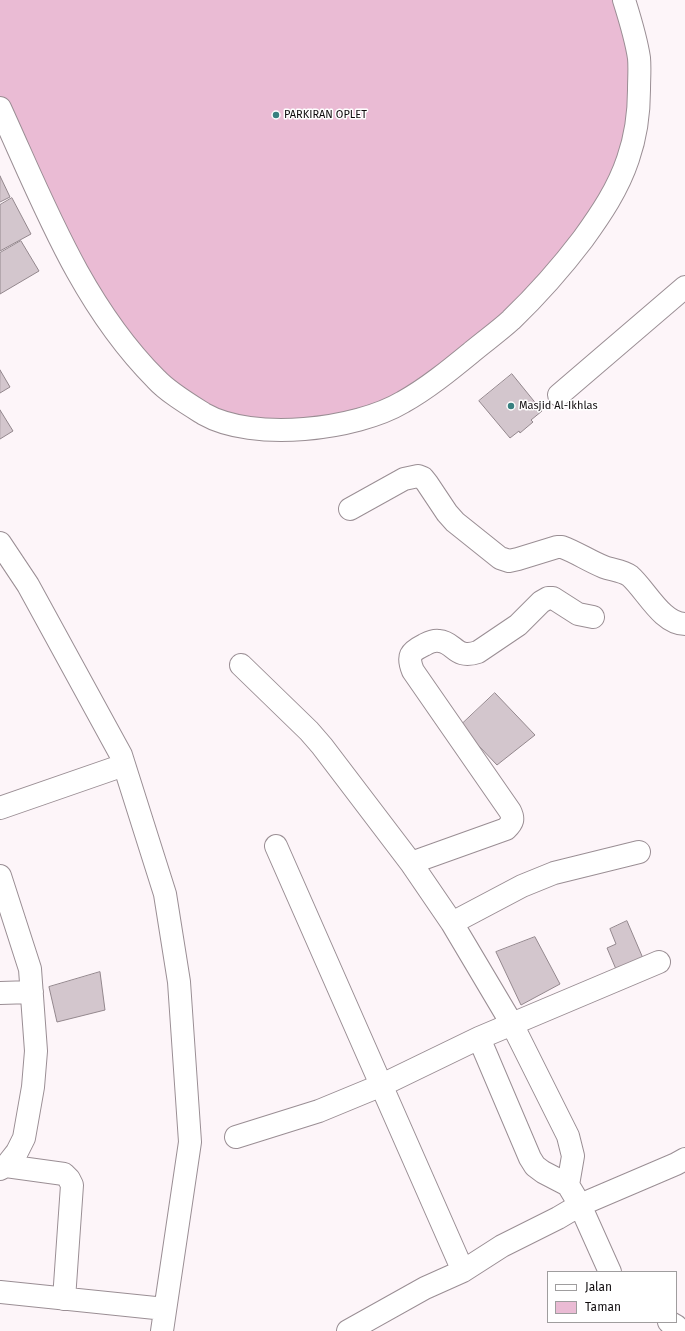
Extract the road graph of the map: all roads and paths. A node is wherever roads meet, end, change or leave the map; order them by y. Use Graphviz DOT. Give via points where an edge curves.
graph roads {
  1 [pos="624,0"];
  2 [pos="0,108"];
  3 [pos="685,287"];
  4 [pos="560,395"];
  5 [pos="350,509"];
  6 [pos="0,543"];
  7 [pos="592,617"];
  8 [pos="685,624"];
  9 [pos="241,665"];
  10 [pos="124,765"];
  11 [pos="0,808"];
  12 [pos="276,846"];
  13 [pos="639,852"];
  14 [pos="411,863"];
  15 [pos="0,876"];
  16 [pos="452,923"];
  17 [pos="659,962"];
  18 [pos="32,992"];
  19 [pos="0,993"];
  20 [pos="512,1024"];
  21 [pos="479,1038"];
  22 [pos="382,1085"];
  23 [pos="236,1137"];
  24 [pos="682,1163"];
  25 [pos="3,1168"];
  26 [pos="568,1185"];
  27 [pos="580,1205"];
  28 [pos="463,1271"];
  29 [pos="610,1271"];
  30 [pos="0,1292"];
  31 [pos="64,1299"];
  32 [pos="165,1309"];
  33 [pos="162,1331"];
  34 [pos="348,1331"];
  1 -- 2 [label="street" via="640,65 638,117 628,161 600,216 533,298 509,322 441,377 402,403 373,416 325,427 276,430 245,428 224,423 205,414 157,380 102,314 90,294"];
  3 -- 4 [label="street"];
  5 -- 8 [label="street" via="404,479 418,476 423,478 455,522 500,558 509,561 562,546 604,567 626,574 666,617"];
  6 -- 10 [label="street" via="28,585 121,755"];
  7 -- 14 [label="street" via="578,614 553,598 548,598 518,625 471,655 464,655 437,640 414,650 410,655 413,671 513,818 512,824 506,829"];
  9 -- 14 [label="street" via="314,736"];
  10 -- 11 [label="street"];
  10 -- 32 [label="street" via="165,894 179,982 190,1142"];
  12 -- 22 [label="street"];
  13 -- 16 [label="street" via="554,873 522,886"];
  14 -- 16 [label="street"];
  15 -- 18 [label="street" via="30,969"];
  16 -- 20 [label="street"];
  17 -- 20 [label="street"];
  18 -- 19 [label="street"];
  18 -- 25 [label="street" via="36,1051 33,1087 24,1138 17,1152"];
  20 -- 21 [label="street"];
  20 -- 26 [label="street" via="568,1136 573,1156"];
  21 -- 22 [label="street"];
  21 -- 26 [label="street" via="535,1166"];
  22 -- 23 [label="street" via="319,1111"];
  22 -- 28 [label="street"];
  24 -- 27 [label="street"];
  25 -- 31 [label="street" via="64,1174 72,1185"];
  26 -- 27 [label="street"];
  27 -- 28 [label="street" via="502,1246"];
  27 -- 29 [label="street"];
  28 -- 34 [label="street" via="425,1288"];
  30 -- 31 [label="street"];
  31 -- 32 [label="street"];
  32 -- 33 [label="street"];
}
